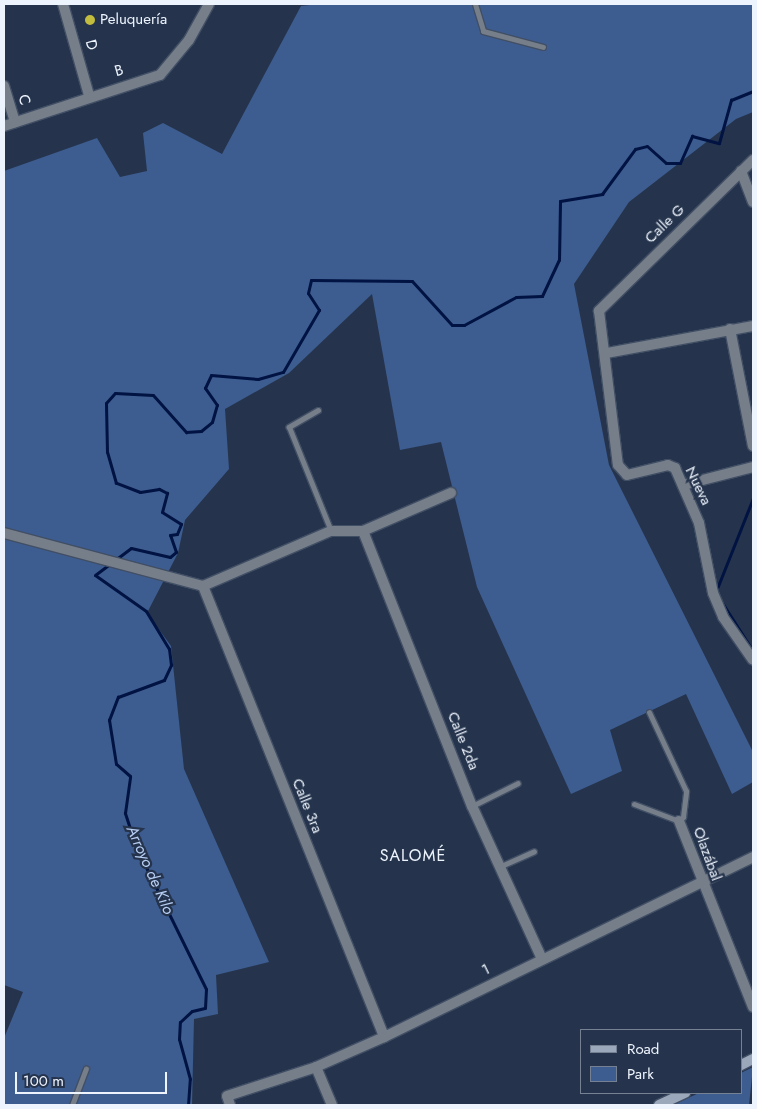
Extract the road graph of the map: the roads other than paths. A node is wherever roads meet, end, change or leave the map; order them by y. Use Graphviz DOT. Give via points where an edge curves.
graph roads {
  1 [pos="64,4"];
  2 [pos="209,4"];
  3 [pos="475,4"];
  4 [pos="543,47"];
  5 [pos="4,86"];
  6 [pos="89,95"];
  7 [pos="15,122"];
  8 [pos="4,126"];
  9 [pos="753,160"];
  10 [pos="741,171"];
  11 [pos="753,202"];
  12 [pos="599,311"];
  13 [pos="753,326"];
  14 [pos="730,330"];
  15 [pos="607,353"];
  16 [pos="318,410"];
  17 [pos="753,446"];
  18 [pos="753,467"];
  19 [pos="683,484"];
  20 [pos="451,493"];
  21 [pos="363,531"];
  22 [pos="331,532"];
  23 [pos="4,533"];
  24 [pos="203,586"];
  25 [pos="753,660"];
  26 [pos="650,712"];
  27 [pos="518,783"];
  28 [pos="634,804"];
  29 [pos="472,806"];
  30 [pos="679,821"];
  31 [pos="534,851"];
  32 [pos="753,857"];
  33 [pos="500,866"];
  34 [pos="701,885"];
  35 [pos="542,959"];
  36 [pos="753,1007"];
  37 [pos="384,1037"];
  38 [pos="316,1066"];
  39 [pos="86,1069"];
  40 [pos="682,1094"];
  41 [pos="228,1101"];
  42 [pos="72,1105"];
  43 [pos="332,1105"];
  44 [pos="659,1105"];
  1 -- 6 [label="street, D"];
  2 -- 6 [label="street, B" via="189,40 160,75"];
  3 -- 4 [label="lane" via="483,31"];
  5 -- 7 [label="street, C"];
  6 -- 7 [label="street, B"];
  7 -- 8 [label="street, B"];
  9 -- 10 [label="street, Calle G"];
  10 -- 11 [label="street"];
  10 -- 12 [label="street, Calle G"];
  12 -- 15 [label="street, Nueva"];
  13 -- 14 [label="street"];
  14 -- 15 [label="street"];
  14 -- 17 [label="street"];
  15 -- 19 [label="street, Nueva" via="618,465 627,475 668,465 675,468"];
  16 -- 22 [label="lane" via="289,426"];
  18 -- 19 [label="street"];
  19 -- 25 [label="street, Nueva" via="699,523 717,601"];
  20 -- 21 [label="street"];
  21 -- 22 [label="street"];
  21 -- 29 [label="street, Calle 2da"];
  22 -- 24 [label="street"];
  23 -- 24 [label="street"];
  24 -- 37 [label="street, Calle 3ra"];
  26 -- 30 [label="lane, Olazábal" via="686,791"];
  27 -- 29 [label="lane"];
  28 -- 30 [label="lane"];
  29 -- 33 [label="street, Calle 2da"];
  30 -- 34 [label="street, Olazábal"];
  31 -- 33 [label="lane"];
  32 -- 34 [label="street, 1"];
  33 -- 35 [label="street, Calle 2da"];
  34 -- 35 [label="street, 1"];
  34 -- 36 [label="street, Olazábal"];
  35 -- 37 [label="street, 1"];
  37 -- 38 [label="street, 1"];
  38 -- 41 [label="street, 1"];
  38 -- 43 [label="street"];
  39 -- 42 [label="lane"];
  40 -- 44 [label="street"];
}
